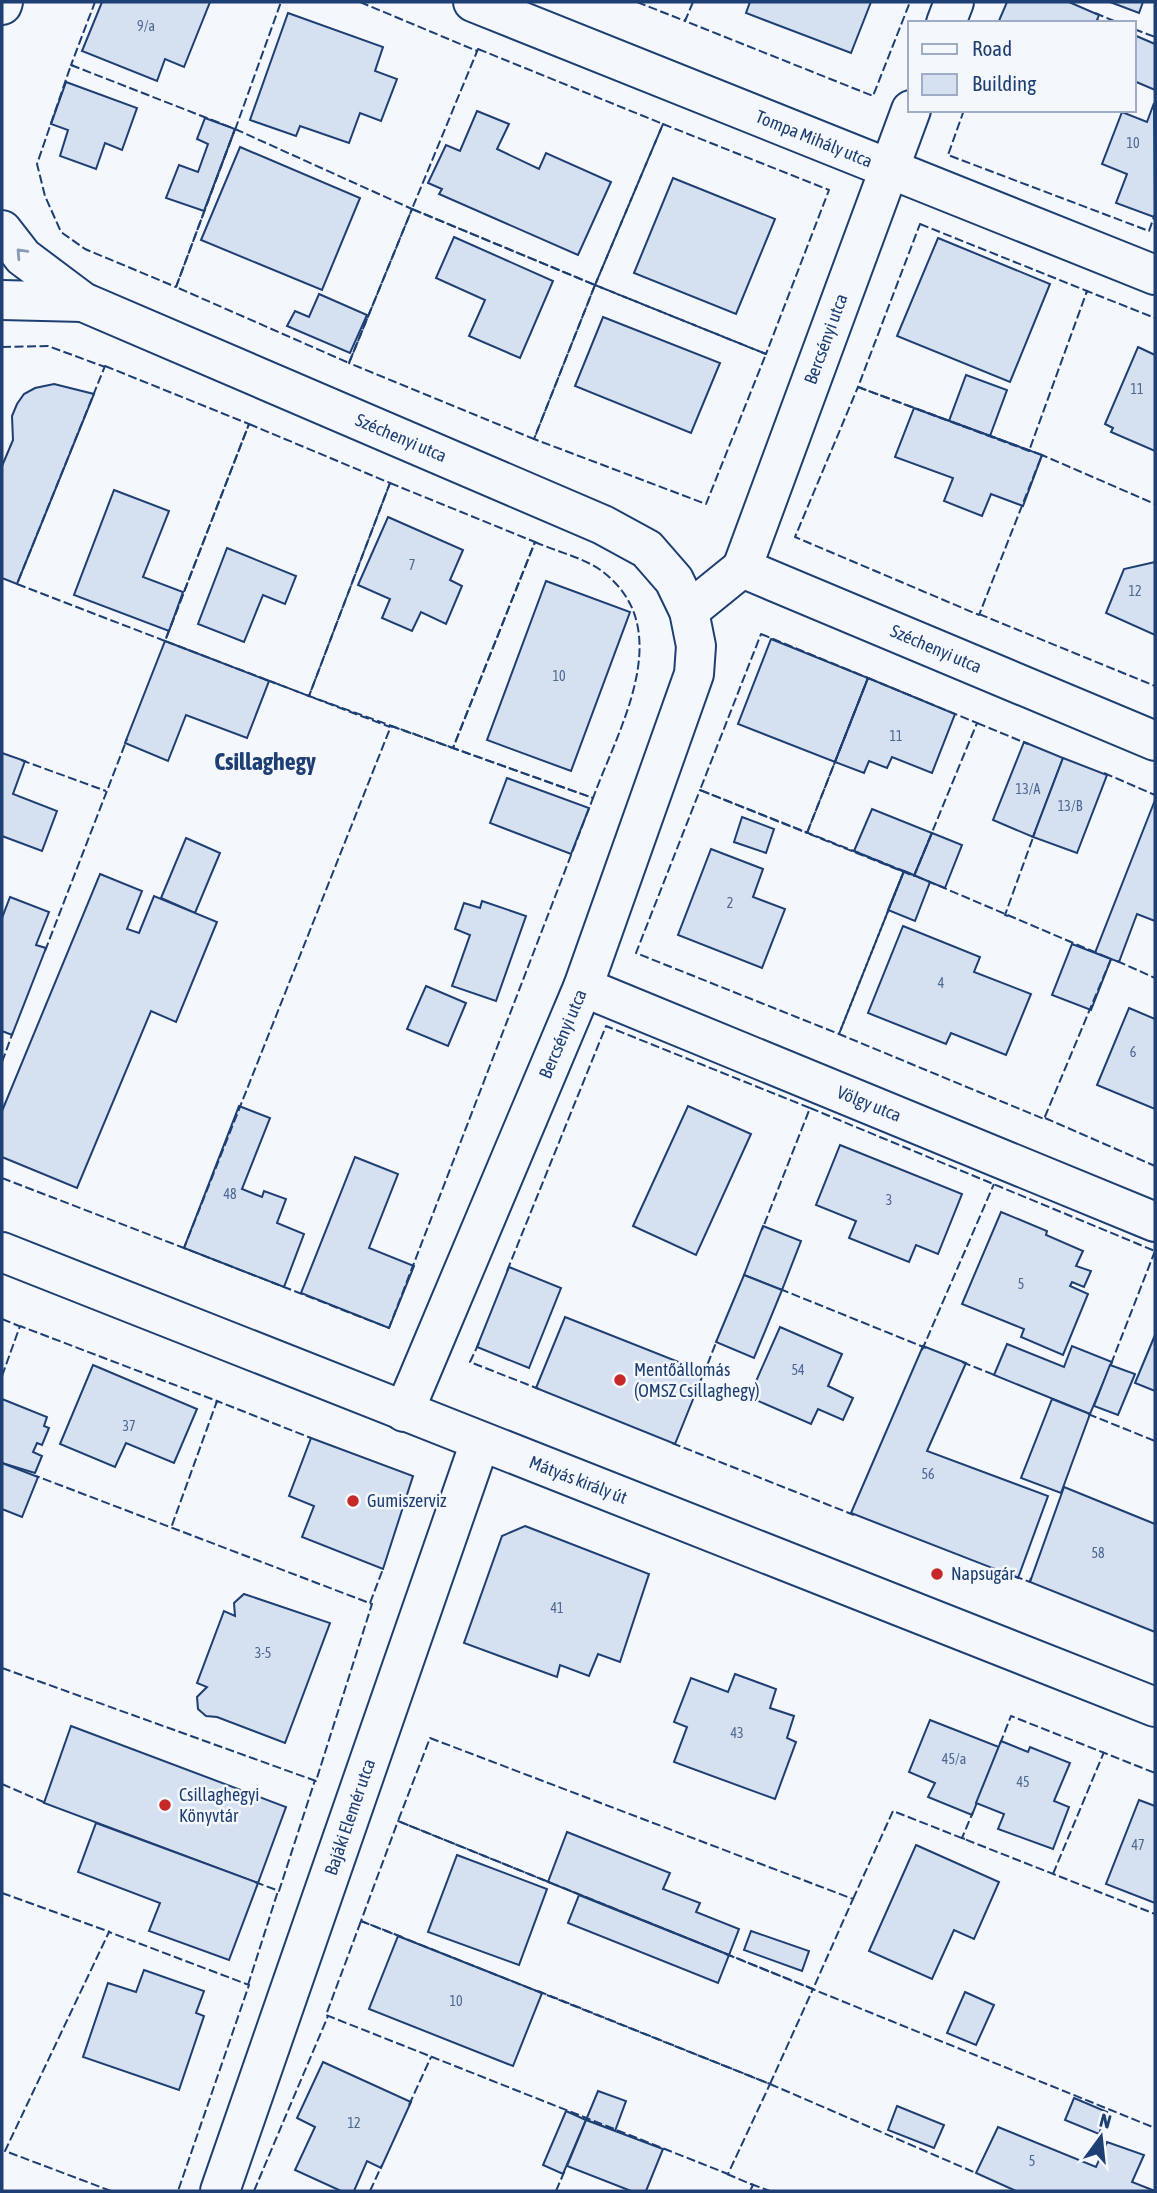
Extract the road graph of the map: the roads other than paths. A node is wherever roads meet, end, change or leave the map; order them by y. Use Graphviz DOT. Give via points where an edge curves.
graph roads {
  1 [pos="473,2"];
  2 [pos="954,2"];
  3 [pos="947,21"];
  4 [pos="910,112"];
  5 [pos="888,169"];
  6 [pos="2,230"];
  7 [pos="1155,275"];
  8 [pos="2,300"];
  9 [pos="83,302"];
  10 [pos="742,568"];
  11 [pos="692,629"];
  12 [pos="1155,741"];
  13 [pos="583,987"];
  14 [pos="1155,1222"];
  15 [pos="2,1252"];
  16 [pos="404,1412"];
  17 [pos="480,1442"];
  18 [pos="1155,1707"];
  19 [pos="220,2191"];
  1 -- 5 [label="street, Tompa Mihály utca"];
  2 -- 3 [label="street"];
  4 -- 5 [label="street, Bercsényi utca"];
  5 -- 7 [label="street, Tompa Mihály utca"];
  5 -- 10 [label="street, Bercsényi utca"];
  9 -- 6 [label="street, Széchenyi utca, one-way" via="23,257"];
  8 -- 9 [label="street, Széchenyi utca"];
  9 -- 11 [label="street, Széchenyi utca" via="603,525 647,549 674,580"];
  10 -- 11 [label="street"];
  10 -- 12 [label="street, Széchenyi utca"];
  11 -- 13 [label="street, Bercsényi utca" via="694,674"];
  13 -- 14 [label="street, Völgy utca"];
  13 -- 16 [label="street, Bercsényi utca"];
  15 -- 16 [label="street, Mátyás király út"];
  16 -- 17 [label="street, Mátyás király út"];
  17 -- 18 [label="street, Mátyás király út"];
  17 -- 19 [label="street, Bajáki Elemér utca"];
}
